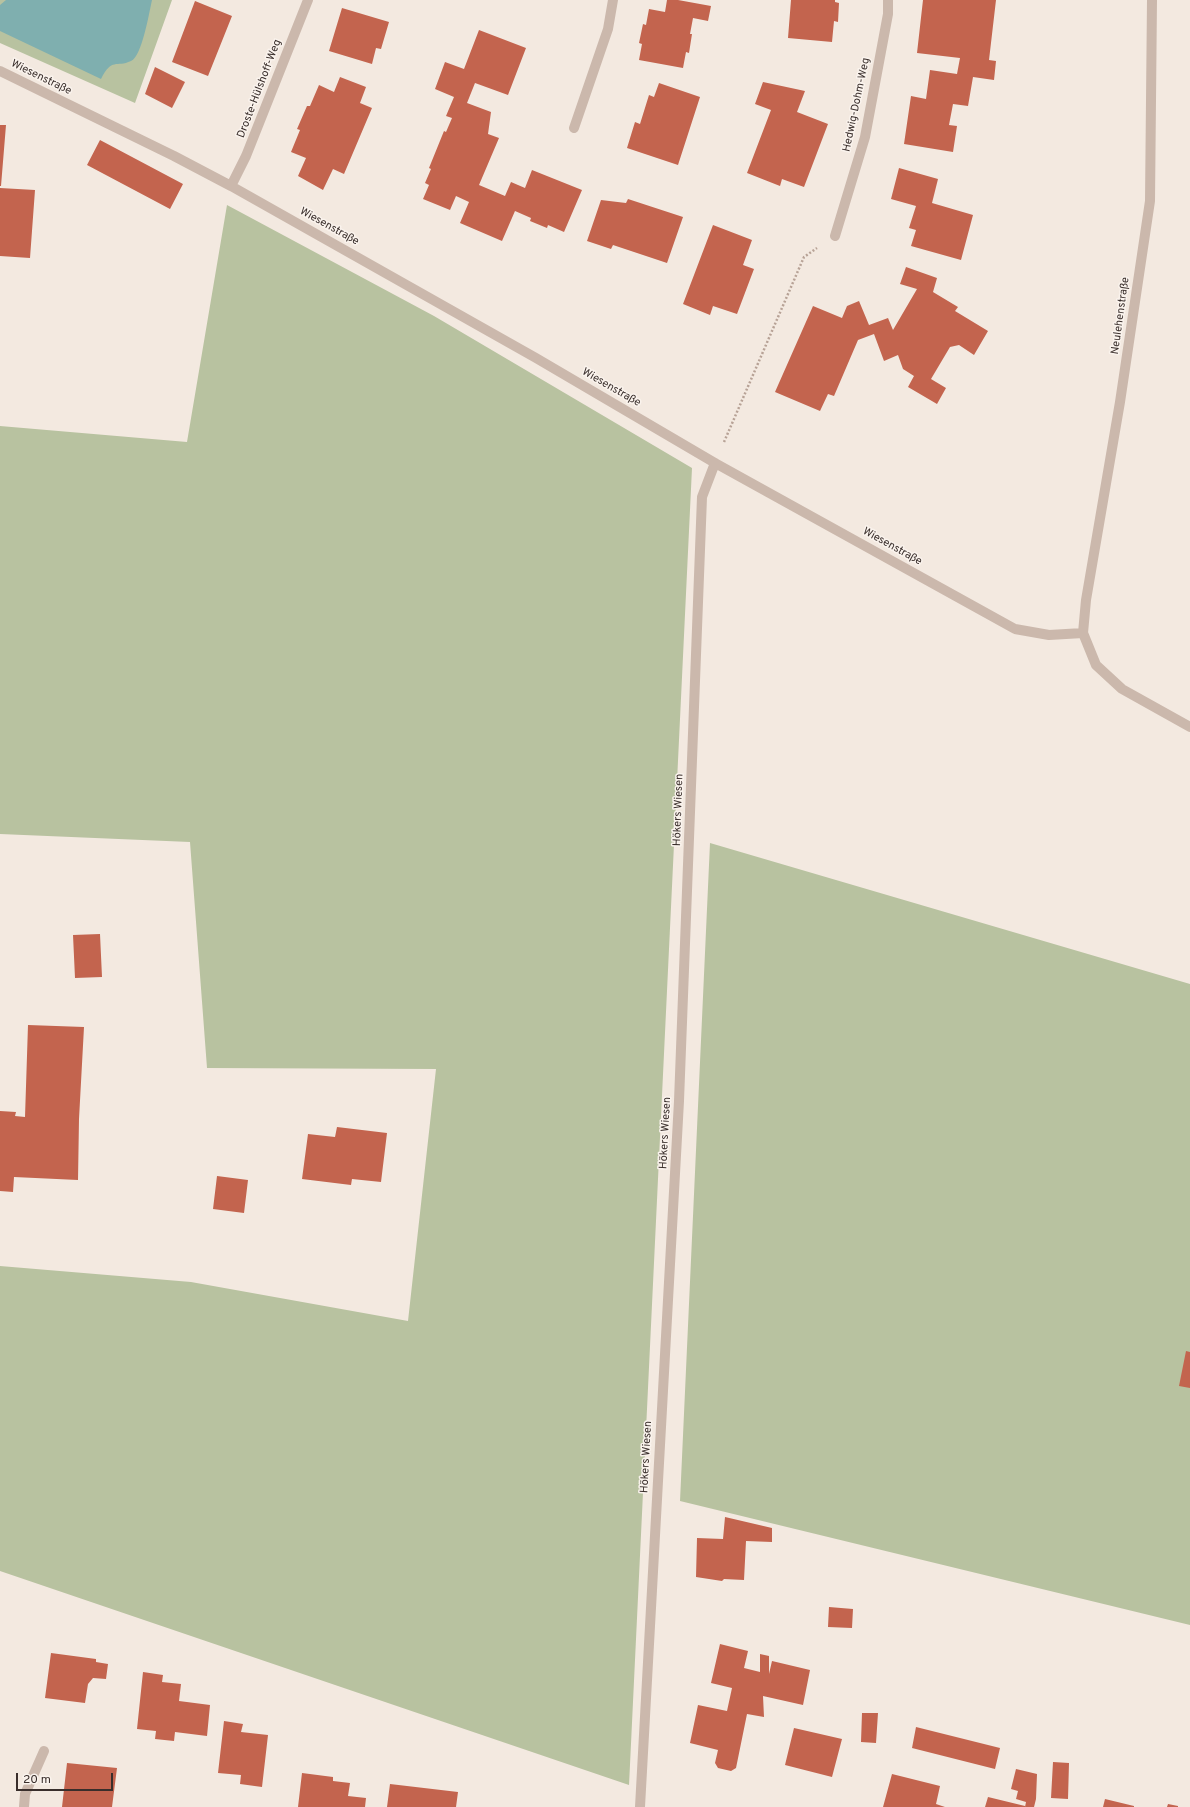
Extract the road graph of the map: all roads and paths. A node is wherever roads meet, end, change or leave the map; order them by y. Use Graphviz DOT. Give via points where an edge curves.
graph roads {
  1 [pos="308,0"];
  2 [pos="613,0"];
  3 [pos="888,0"];
  4 [pos="1152,0"];
  5 [pos="0,71"];
  6 [pos="574,128"];
  7 [pos="231,186"];
  8 [pos="835,236"];
  9 [pos="715,463"];
  10 [pos="1083,633"];
  11 [pos="1190,727"];
  12 [pos="44,1751"];
  13 [pos="24,1807"];
  14 [pos="640,1807"];
  1 -- 7 [label="street, Droste-Hülshoff-Weg" via="246,156"];
  2 -- 6 [label="street" via="608,29"];
  3 -- 8 [label="street, Hedwig-Dohm-Weg" via="888,14 865,137"];
  4 -- 10 [label="street, Neulehenstraße" via="1150,201 1120,402 1086,600"];
  5 -- 7 [label="street, Wiesenstraße"];
  7 -- 9 [label="street, Wiesenstraße" via="536,358"];
  8 -- 9 [label="path" via="804,257"];
  9 -- 10 [label="street, Wiesenstraße" via="1015,629 1050,636"];
  9 -- 14 [label="street, Hökers Wiesen" via="702,497 680,1101"];
  10 -- 11 [label="street" via="1096,665 1122,689"];
  12 -- 13 [label="street" via="25,1794"];
}
